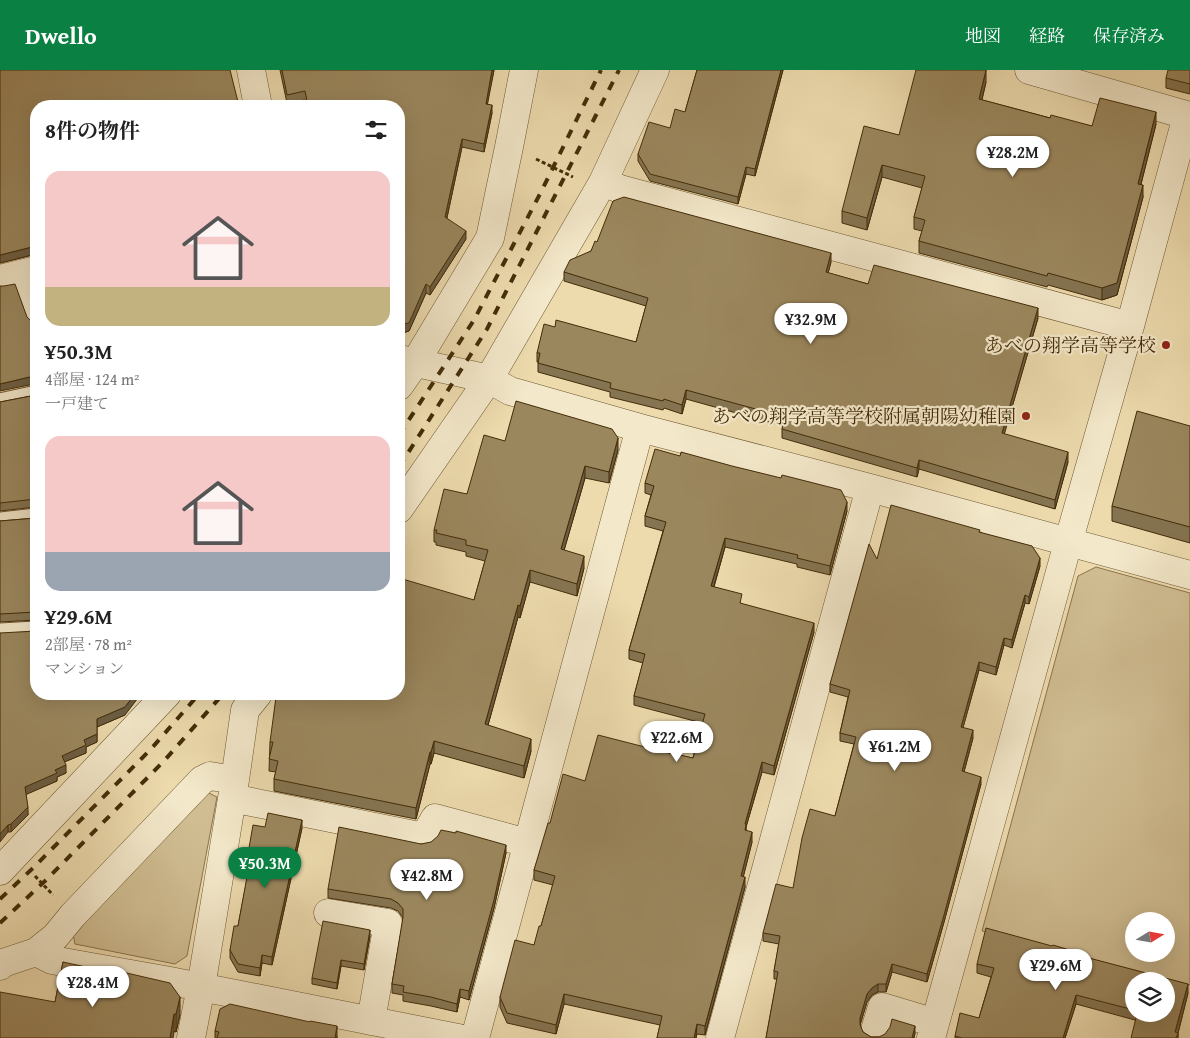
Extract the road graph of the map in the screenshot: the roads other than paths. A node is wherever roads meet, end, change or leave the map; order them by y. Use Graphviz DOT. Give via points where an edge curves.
graph roads {
  1 [pos="251,70"];
  2 [pos="524,70"];
  3 [pos="655,70"];
  4 [pos="1031,70"];
  5 [pos="257,100"];
  6 [pos="1189,116"];
  7 [pos="603,182"];
  8 [pos="18,274"];
  9 [pos="30,305"];
  10 [pos="1130,326"];
  11 [pos="407,361"];
  12 [pos="489,379"];
  13 [pos="30,394"];
  14 [pos="0,401"];
  15 [pos="640,428"];
  16 [pos="870,488"];
  17 [pos="405,500"];
  18 [pos="30,517"];
  19 [pos="0,520"];
  20 [pos="1068,543"];
  21 [pos="1190,575"];
  22 [pos="30,629"];
  23 [pos="0,632"];
  24 [pos="161,700"];
  25 [pos="253,700"];
  26 [pos="234,789"];
  27 [pos="527,843"];
  28 [pos="4,866"];
  29 [pos="328,914"];
  30 [pos="36,952"];
  31 [pos="0,966"];
  32 [pos="201,987"];
  33 [pos="371,1021"];
  34 [pos="875,1030"];
  35 [pos="933,1031"];
  36 [pos="191,1038"];
  37 [pos="458,1038"];
  38 [pos="475,1038"];
  39 [pos="720,1038"];
  1 -- 5 [label="street"];
  2 -- 11 [label="street" via="490,238"];
  3 -- 7 [label="street"];
  4 -- 6 [label="street"];
  6 -- 10 [label="street"];
  7 -- 10 [label="street"];
  7 -- 12 [label="street"];
  8 -- 9 [label="lane"];
  10 -- 20 [label="street"];
  11 -- 12 [label="street"];
  12 -- 15 [label="street" via="510,391"];
  12 -- 17 [label="street"];
  13 -- 14 [label="lane"];
  15 -- 16 [label="street"];
  15 -- 27 [label="street"];
  16 -- 20 [label="street"];
  16 -- 39 [label="street"];
  18 -- 19 [label="lane"];
  20 -- 21 [label="street"];
  20 -- 35 [label="street"];
  22 -- 23 [label="lane"];
  24 -- 28 [label="street"];
  25 -- 26 [label="street" via="245,710"];
  26 -- 27 [label="street" via="424,837 435,818"];
  26 -- 30 [label="street" via="210,776 202,780 55,937"];
  26 -- 32 [label="street"];
  27 -- 38 [label="street"];
  29 -- 33 [label="street" via="388,923"];
  30 -- 31 [label="street"];
  30 -- 32 [label="street" via="52,960"];
  32 -- 33 [label="street"];
  32 -- 36 [label="street"];
  33 -- 37 [label="street"];
  34 -- 35 [label="street" via="882,1007"];
}
